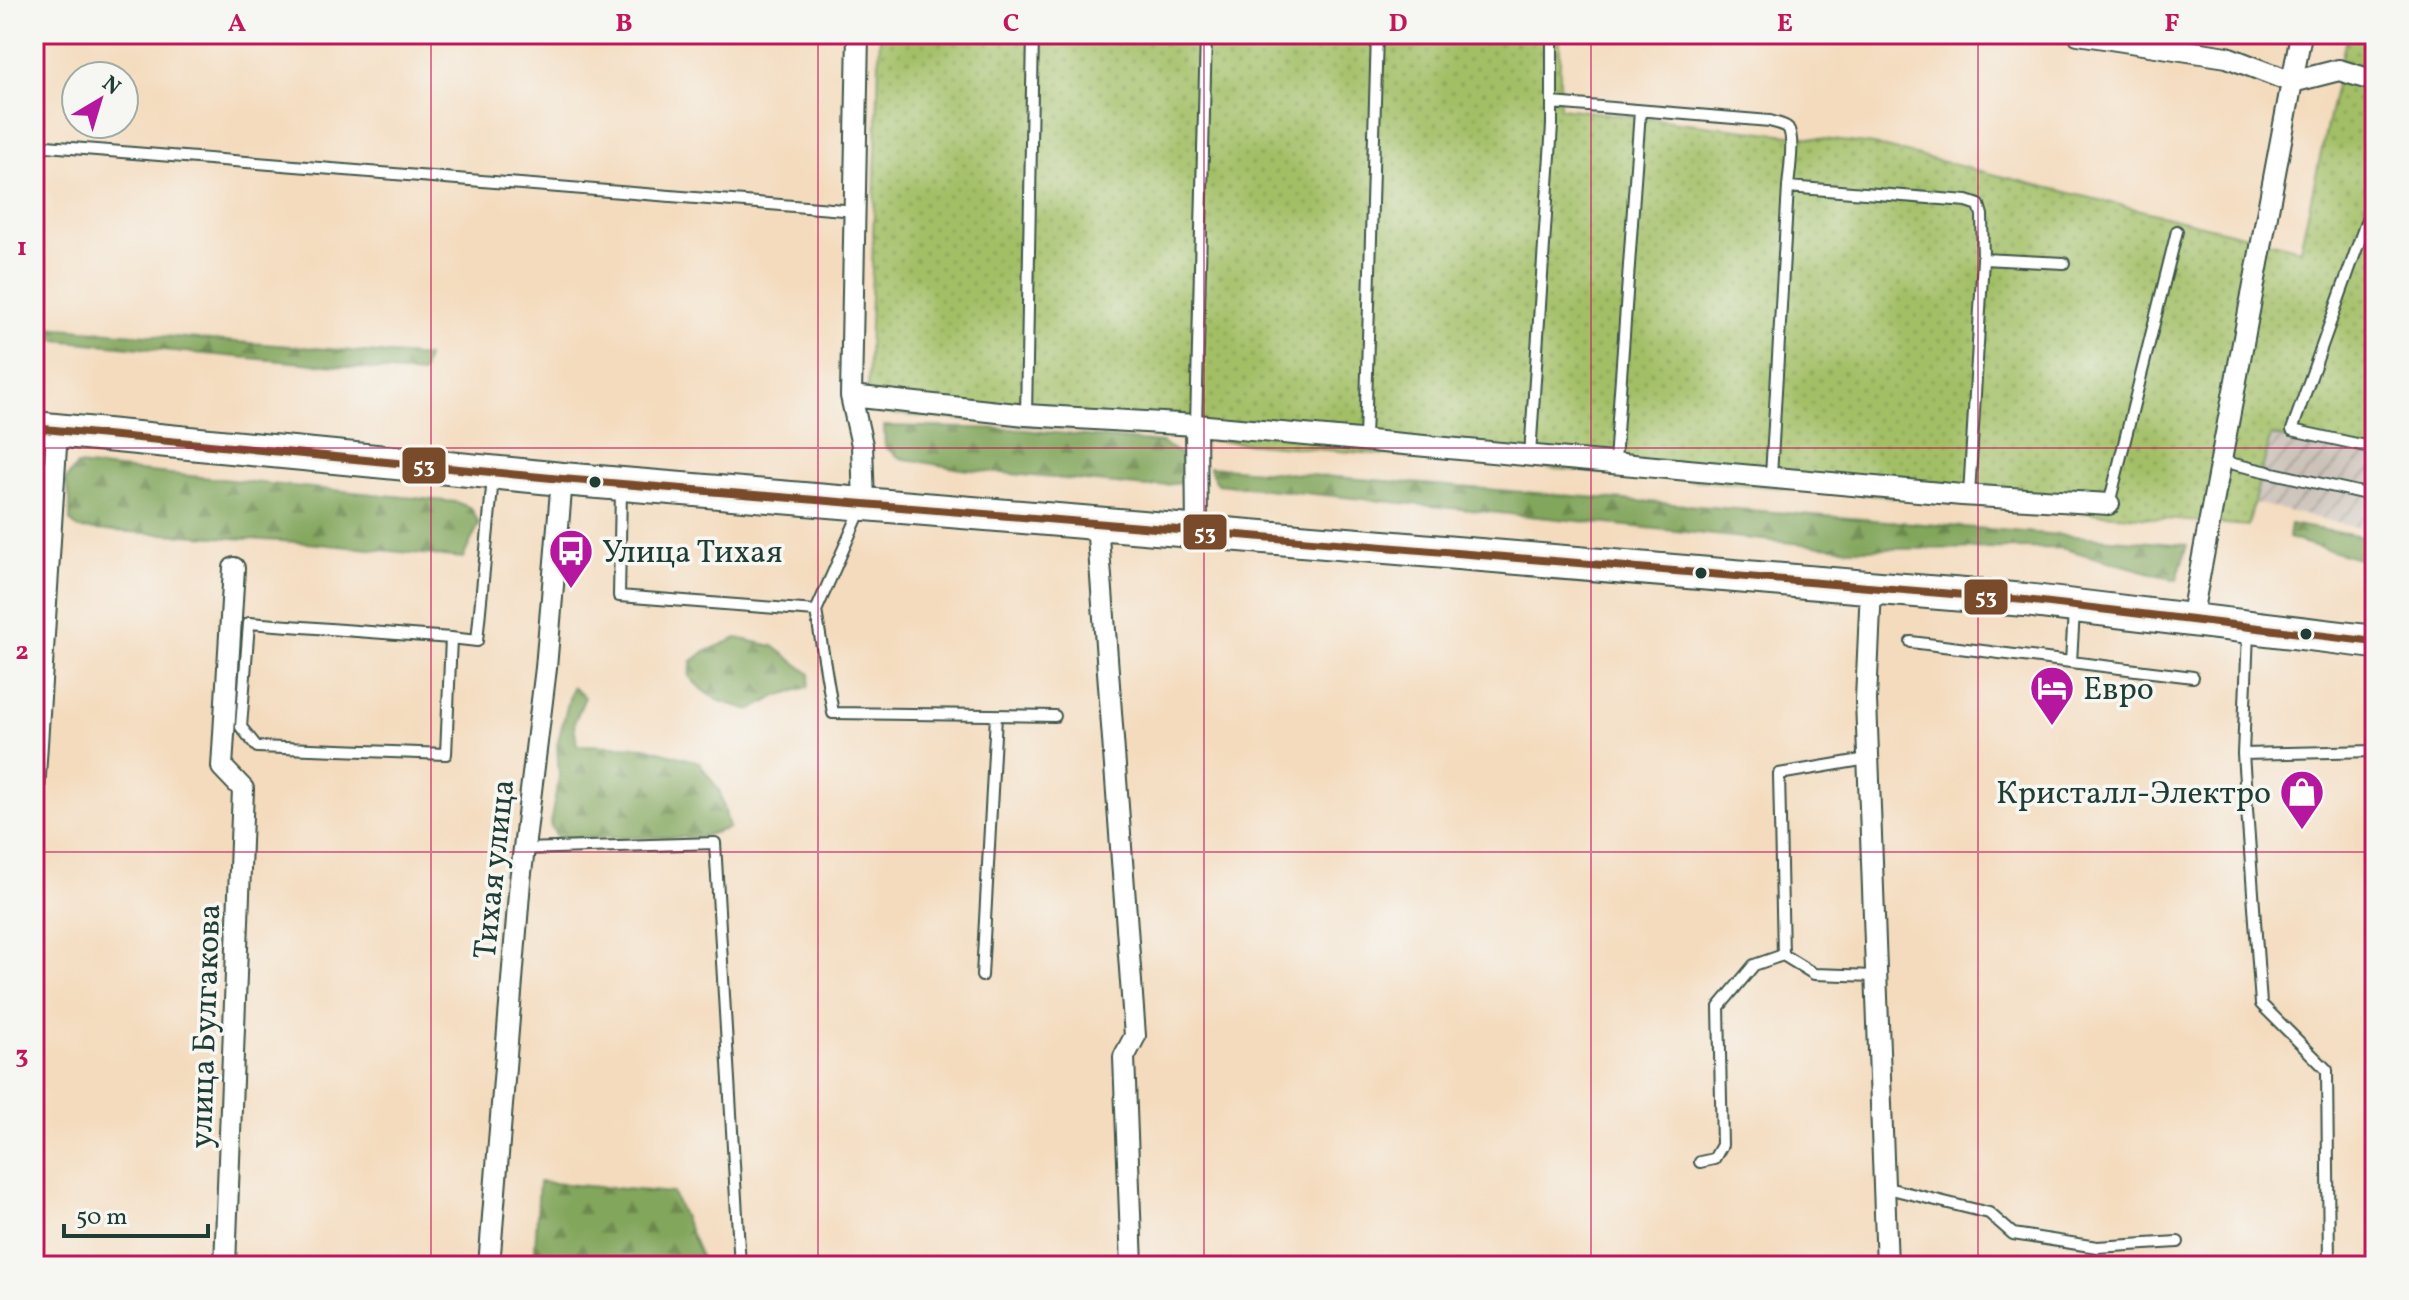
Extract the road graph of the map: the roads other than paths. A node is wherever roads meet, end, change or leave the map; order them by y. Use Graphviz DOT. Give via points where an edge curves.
graph roads {
  1 [pos="858,34"];
  2 [pos="1033,34"];
  3 [pos="1206,34"];
  4 [pos="1377,34"];
  5 [pos="1552,34"];
  6 [pos="2078,34"];
  7 [pos="2301,34"];
  8 [pos="2375,81"];
  9 [pos="2292,82"];
  10 [pos="1552,103"];
  11 [pos="1640,111"];
  12 [pos="34,145"];
  13 [pos="1788,187"];
  14 [pos="2375,197"];
  15 [pos="856,211"];
  16 [pos="2177,231"];
  17 [pos="1983,259"];
  18 [pos="2064,263"];
  19 [pos="851,396"];
  20 [pos="1026,415"];
  21 [pos="1196,425"];
  22 [pos="46,429"];
  23 [pos="1365,440"];
  24 [pos="2375,448"];
  25 [pos="1530,455"];
  26 [pos="1615,461"];
  27 [pos="2220,461"];
  28 [pos="493,472"];
  29 [pos="1771,476"];
  30 [pos="562,479"];
  31 [pos="621,484"];
  32 [pos="1969,495"];
  33 [pos="2375,496"];
  34 [pos="864,504"];
  35 [pos="2109,504"];
  36 [pos="1097,523"];
  37 [pos="1197,531"];
  38 [pos="234,568"];
  39 [pos="1871,587"];
  40 [pos="2074,605"];
  41 [pos="816,611"];
  42 [pos="2191,620"];
  43 [pos="2248,627"];
  44 [pos="451,638"];
  45 [pos="1911,642"];
  46 [pos="2375,642"];
  47 [pos="2071,662"];
  48 [pos="2193,677"];
  49 [pos="996,716"];
  50 [pos="1055,716"];
  51 [pos="2375,751"];
  52 [pos="2243,754"];
  53 [pos="1867,759"];
  54 [pos="34,791"];
  55 [pos="524,849"];
  56 [pos="1783,955"];
  57 [pos="982,976"];
  58 [pos="1875,976"];
  59 [pos="1700,1162"];
  60 [pos="1883,1187"];
  61 [pos="2178,1242"];
  62 [pos="225,1266"];
  63 [pos="489,1266"];
  64 [pos="740,1266"];
  65 [pos="1132,1266"];
  66 [pos="1887,1266"];
  67 [pos="2329,1266"];
  1 -- 15 [label="street"];
  2 -- 20 [label="lane"];
  3 -- 21 [label="lane"];
  4 -- 23 [label="lane"];
  5 -- 10 [label="lane"];
  6 -- 9 [label="street" via="2227,57"];
  7 -- 9 [label="street"];
  8 -- 9 [label="street" via="2339,70"];
  9 -- 27 [label="street"];
  10 -- 11 [label="lane"];
  10 -- 25 [label="lane"];
  11 -- 13 [label="lane" via="1785,125 1791,144"];
  11 -- 26 [label="lane"];
  12 -- 15 [label="lane"];
  13 -- 17 [label="lane" via="1979,205"];
  13 -- 29 [label="lane"];
  14 -- 24 [label="lane" via="2292,430"];
  15 -- 19 [label="street"];
  16 -- 35 [label="lane"];
  17 -- 18 [label="lane"];
  17 -- 32 [label="lane"];
  19 -- 20 [label="street"];
  19 -- 34 [label="street" via="862,445"];
  20 -- 21 [label="street"];
  21 -- 23 [label="street"];
  21 -- 37 [label="street"];
  22 -- 28 [label="main road"];
  22 -- 54 [label="street"];
  23 -- 25 [label="street"];
  25 -- 26 [label="street"];
  26 -- 29 [label="street"];
  27 -- 33 [label="lane"];
  27 -- 42 [label="street"];
  28 -- 30 [label="main road"];
  28 -- 44 [label="lane" via="477,641"];
  29 -- 32 [label="street"];
  30 -- 31 [label="main road"];
  30 -- 55 [label="street, Тихая улица"];
  31 -- 34 [label="main road"];
  31 -- 41 [label="lane" via="619,596"];
  32 -- 35 [label="street"];
  34 -- 36 [label="main road"];
  34 -- 41 [label="lane"];
  36 -- 37 [label="main road"];
  36 -- 65 [label="street" via="1135,1036 1124,1057"];
  37 -- 39 [label="main road"];
  38 -- 62 [label="street, улица Булгакова" via="222,767 243,789"];
  39 -- 40 [label="main road"];
  39 -- 53 [label="street"];
  40 -- 42 [label="main road"];
  40 -- 47 [label="lane"];
  41 -- 49 [label="lane" via="833,713"];
  42 -- 43 [label="main road"];
  43 -- 46 [label="main road"];
  43 -- 52 [label="lane"];
  44 -- 44 [label="lane" via="249,623 241,727 257,747 446,754"];
  45 -- 47 [label="lane"];
  47 -- 48 [label="lane"];
  49 -- 50 [label="lane"];
  49 -- 57 [label="lane"];
  51 -- 52 [label="lane"];
  52 -- 67 [label="lane" via="2261,1004 2327,1070"];
  53 -- 56 [label="lane" via="1779,774"];
  53 -- 58 [label="street"];
  55 -- 63 [label="street, Тихая улица"];
  55 -- 64 [label="lane" via="715,843"];
  56 -- 58 [label="lane" via="1814,974"];
  56 -- 59 [label="lane" via="1754,965 1719,1007 1722,1145 1714,1159"];
  58 -- 60 [label="street"];
  60 -- 61 [label="lane" via="1989,1213 2013,1234 2097,1247"];
  60 -- 66 [label="street"];
}
